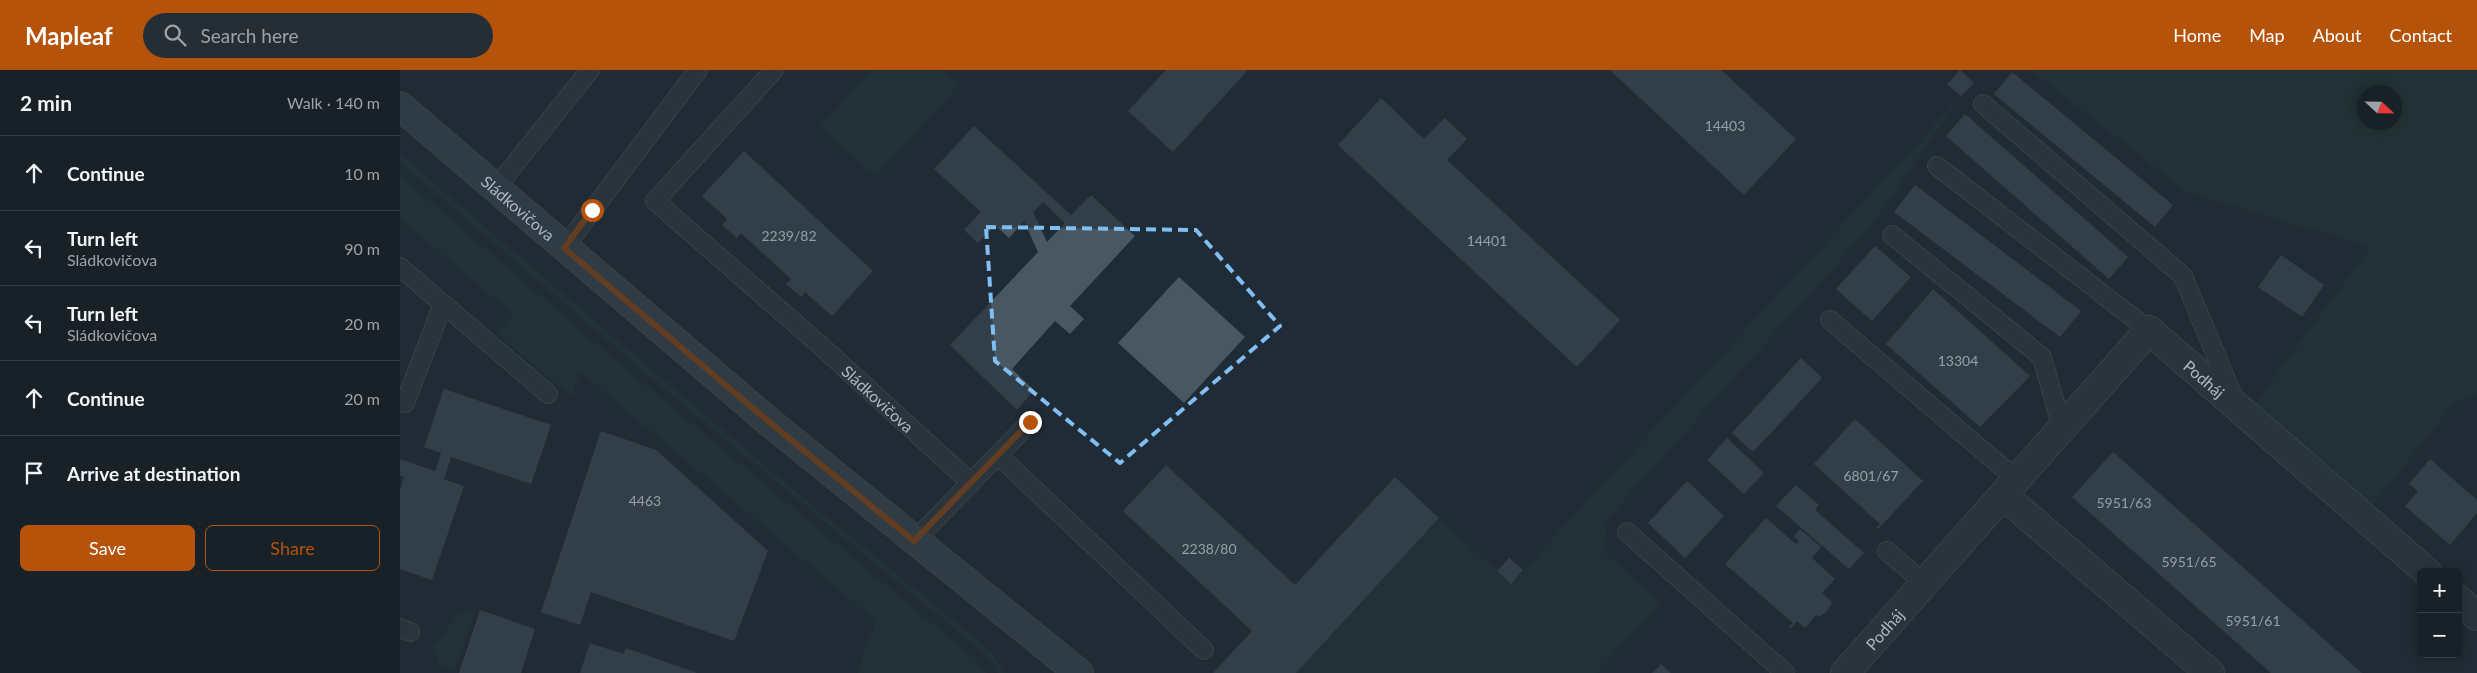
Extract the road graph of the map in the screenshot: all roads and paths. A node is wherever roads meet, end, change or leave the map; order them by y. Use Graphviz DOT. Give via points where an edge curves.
graph roads {
  1 [pos="590,70"];
  2 [pos="698,70"];
  3 [pos="774,70"];
  4 [pos="1983,104"];
  5 [pos="400,106"];
  6 [pos="1937,166"];
  7 [pos="495,189"];
  8 [pos="1892,235"];
  9 [pos="564,248"];
  10 [pos="400,267"];
  11 [pos="444,304"];
  12 [pos="1830,320"];
  13 [pos="2149,330"];
  14 [pos="548,394"];
  15 [pos="405,403"];
  16 [pos="2238,408"];
  17 [pos="1030,422"];
  18 [pos="2062,428"];
  19 [pos="998,455"];
  20 [pos="971,483"];
  21 [pos="2009,487"];
  22 [pos="1627,532"];
  23 [pos="914,541"];
  24 [pos="1887,551"];
  25 [pos="2421,568"];
  26 [pos="1924,583"];
  27 [pos="2462,603"];
  28 [pos="2477,616"];
  29 [pos="1204,650"];
  30 [pos="1079,673"];
  31 [pos="1785,673"];
  32 [pos="1844,673"];
  33 [pos="2210,673"];
  1 -- 7 [label="lane"];
  2 -- 9 [label="lane"];
  3 -- 20 [label="lane, Sládkovičova" via="655,201"];
  4 -- 16 [label="lane" via="2183,276"];
  5 -- 7 [label="main road, Sládkovičova"];
  6 -- 13 [label="lane"];
  7 -- 9 [label="main road, Sládkovičova"];
  8 -- 18 [label="lane" via="2042,358"];
  9 -- 23 [label="main road, Sládkovičova"];
  10 -- 11 [label="lane"];
  11 -- 14 [label="lane"];
  11 -- 15 [label="lane"];
  12 -- 21 [label="lane"];
  13 -- 16 [label="street, Podháj"];
  13 -- 18 [label="street, Podháj"];
  16 -- 25 [label="street, Podháj"];
  17 -- 19 [label="lane"];
  18 -- 21 [label="street, Podháj"];
  19 -- 20 [label="lane"];
  19 -- 29 [label="lane"];
  20 -- 23 [label="lane"];
  21 -- 26 [label="street, Podháj"];
  21 -- 33 [label="street"];
  22 -- 31 [label="lane"];
  23 -- 30 [label="main road, Sládkovičova"];
  24 -- 26 [label="lane"];
  26 -- 32 [label="street, Podháj"];
  27 -- 28 [label="street"];
}
